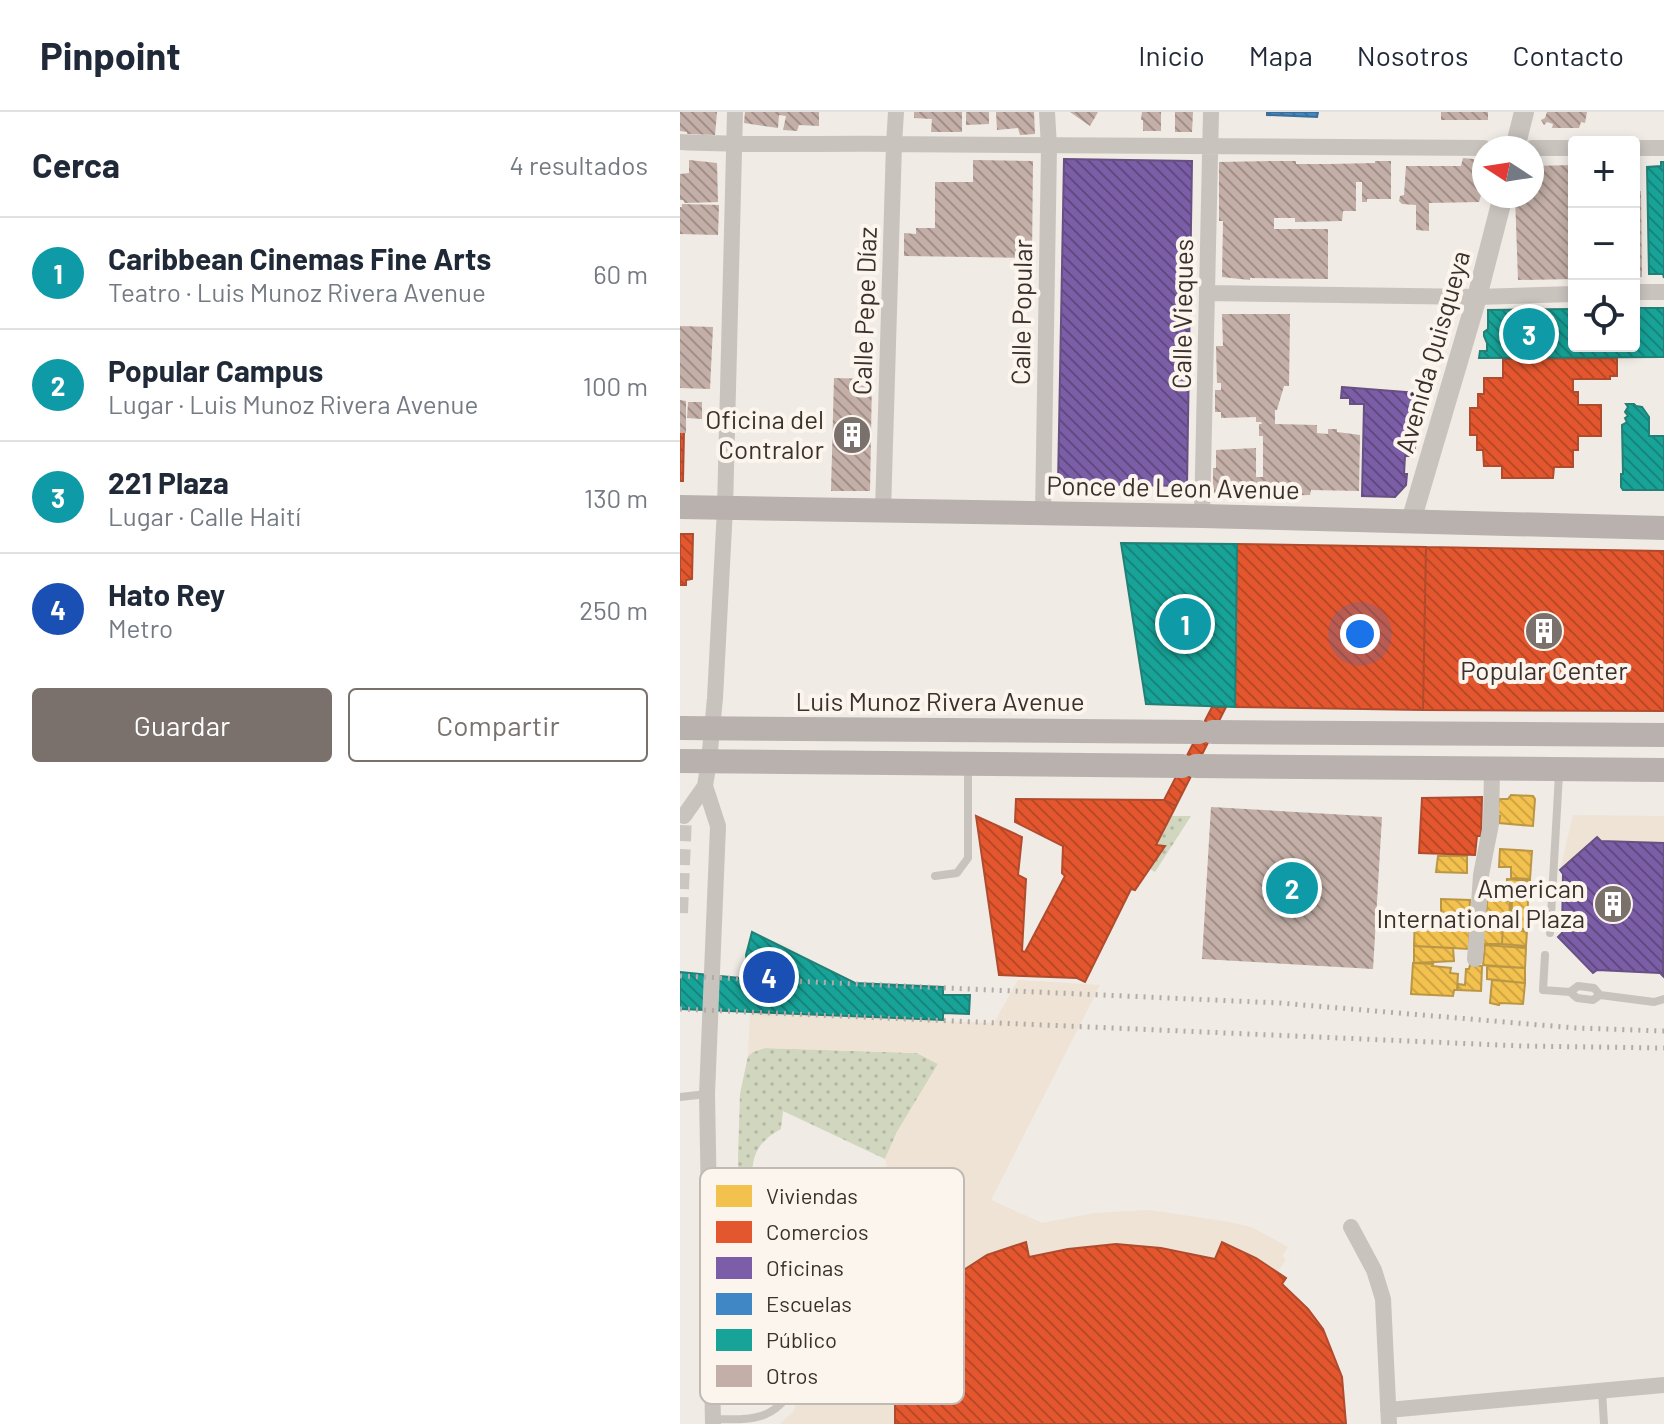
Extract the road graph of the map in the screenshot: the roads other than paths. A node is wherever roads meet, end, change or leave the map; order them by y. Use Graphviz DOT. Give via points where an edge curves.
graph roads {
  1 [pos="735,112"];
  2 [pos="896,112"];
  3 [pos="1047,112"];
  4 [pos="1211,112"];
  5 [pos="1524,112"];
  6 [pos="1518,136"];
  7 [pos="680,142"];
  8 [pos="894,144"];
  9 [pos="734,145"];
  10 [pos="1049,147"];
  11 [pos="1210,148"];
  12 [pos="1472,148"];
  13 [pos="1544,148"];
  14 [pos="1568,148"];
  15 [pos="1640,148"];
  16 [pos="1664,148"];
  17 [pos="1500,208"];
  18 [pos="1640,292"];
  19 [pos="1664,292"];
  20 [pos="1208,293"];
  21 [pos="1568,294"];
  22 [pos="1477,297"];
  23 [pos="680,507"];
  24 [pos="725,508"];
  25 [pos="883,511"];
  26 [pos="1043,514"];
  27 [pos="1202,516"];
  28 [pos="1411,521"];
  29 [pos="1664,528"];
  30 [pos="680,728"];
  31 [pos="713,728"];
  32 [pos="1664,735"];
  33 [pos="680,761"];
  34 [pos="709,761"];
  35 [pos="968,763"];
  36 [pos="1492,769"];
  37 [pos="1559,769"];
  38 [pos="1664,770"];
  39 [pos="705,786"];
  40 [pos="684,816"];
  41 [pos="935,876"];
  42 [pos="1550,933"];
  43 [pos="1545,955"];
  44 [pos="1475,959"];
  45 [pos="1664,999"];
  46 [pos="707,1094"];
  47 [pos="680,1097"];
  48 [pos="708,1168"];
  49 [pos="1351,1227"];
  50 [pos="1664,1385"];
  51 [pos="1602,1391"];
  52 [pos="782,1404"];
  53 [pos="1388,1417"];
  54 [pos="713,1422"];
  55 [pos="1604,1424"];
  1 -- 9 [label="street"];
  2 -- 8 [label="street, Calle Pepe Díaz"];
  3 -- 10 [label="street, Calle Popular"];
  4 -- 11 [label="street, Calle Vieques"];
  5 -- 6 [label="street"];
  7 -- 9 [label="street"];
  8 -- 9 [label="street"];
  8 -- 10 [label="street"];
  8 -- 25 [label="street, Calle Pepe Díaz"];
  9 -- 24 [label="street"];
  10 -- 11 [label="street"];
  10 -- 26 [label="street, Calle Popular"];
  11 -- 12 [label="street"];
  11 -- 20 [label="street, Calle Vieques"];
  13 -- 14 [label="street"];
  15 -- 16 [label="street"];
  17 -- 22 [label="street, Avenida Quisqueya"];
  18 -- 19 [label="street"];
  20 -- 22 [label="street"];
  20 -- 27 [label="street, Calle Vieques"];
  21 -- 22 [label="street"];
  22 -- 28 [label="street, Avenida Quisqueya"];
  23 -- 24 [label="main road, Ponce de Leon Avenue"];
  24 -- 25 [label="main road, Ponce de Leon Avenue"];
  24 -- 31 [label="street"];
  25 -- 26 [label="main road, Ponce de Leon Avenue"];
  26 -- 27 [label="main road, Ponce de Leon Avenue"];
  27 -- 28 [label="main road, Ponce de Leon Avenue"];
  28 -- 29 [label="main road, Ponce de Leon Avenue"];
  30 -- 31 [label="main road, Luis Munoz Rivera Avenue"];
  31 -- 32 [label="main road, Luis Munoz Rivera Avenue"];
  31 -- 34 [label="street"];
  33 -- 34 [label="main road"];
  34 -- 35 [label="main road"];
  34 -- 39 [label="street"];
  35 -- 36 [label="main road"];
  35 -- 41 [label="lane" via="968,858 957,873"];
  36 -- 37 [label="main road"];
  36 -- 44 [label="street"];
  37 -- 38 [label="main road"];
  37 -- 42 [label="lane"];
  39 -- 40 [label="street"];
  39 -- 46 [label="street" via="718,826"];
  43 -- 45 [label="lane" via="1543,990 1593,1000 1600,995"];
  46 -- 47 [label="lane"];
  46 -- 48 [label="street"];
  49 -- 53 [label="street" via="1383,1299"];
  50 -- 51 [label="street"];
  51 -- 53 [label="street"];
  51 -- 55 [label="lane"];
  52 -- 54 [label="lane" via="765,1415"];
}
